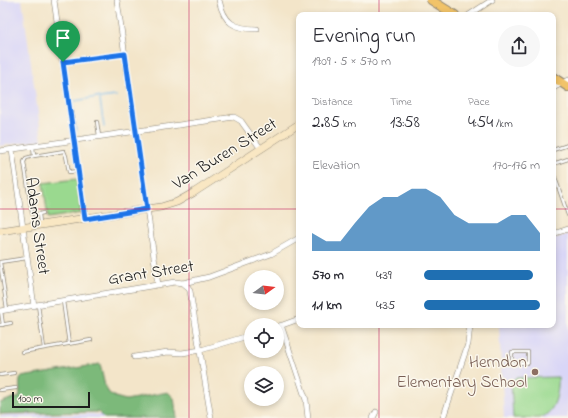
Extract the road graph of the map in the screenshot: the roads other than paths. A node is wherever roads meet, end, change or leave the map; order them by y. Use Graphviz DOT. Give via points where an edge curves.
graph roads {
  1 [pos="54,0"];
  2 [pos="117,0"];
  3 [pos="219,0"];
  4 [pos="431,0"];
  5 [pos="492,0"];
  6 [pos="450,12"];
  7 [pos="474,12"];
  8 [pos="257,29"];
  9 [pos="125,54"];
  10 [pos="63,62"];
  11 [pos="556,78"];
  12 [pos="566,83"];
  13 [pos="556,87"];
  14 [pos="98,122"];
  15 [pos="296,126"];
  16 [pos="135,131"];
  17 [pos="99,136"];
  18 [pos="74,141"];
  19 [pos="568,145"];
  20 [pos="33,147"];
  21 [pos="260,149"];
  22 [pos="556,149"];
  23 [pos="12,150"];
  24 [pos="0,151"];
  25 [pos="34,156"];
  26 [pos="568,159"];
  27 [pos="556,163"];
  28 [pos="78,171"];
  29 [pos="556,181"];
  30 [pos="147,209"];
  31 [pos="43,213"];
  32 [pos="39,214"];
  33 [pos="568,215"];
  34 [pos="85,219"];
  35 [pos="40,225"];
  36 [pos="24,228"];
  37 [pos="568,230"];
  38 [pos="0,231"];
  39 [pos="556,233"];
  40 [pos="296,240"];
  41 [pos="28,258"];
  42 [pos="0,262"];
  43 [pos="183,283"];
  44 [pos="158,285"];
  45 [pos="63,301"];
  46 [pos="36,306"];
  47 [pos="8,310"];
  48 [pos="0,311"];
  49 [pos="296,320"];
  50 [pos="11,323"];
  51 [pos="284,324"];
  52 [pos="2,325"];
  53 [pos="470,328"];
  54 [pos="244,337"];
  55 [pos="91,340"];
  56 [pos="284,340"];
  57 [pos="69,344"];
  58 [pos="44,348"];
  59 [pos="201,350"];
  60 [pos="22,352"];
  61 [pos="513,352"];
  62 [pos="134,357"];
  63 [pos="14,373"];
  64 [pos="0,375"];
  65 [pos="16,388"];
  66 [pos="0,390"];
  67 [pos="376,412"];
  68 [pos="211,418"];
  69 [pos="308,418"];
  70 [pos="373,418"];
  71 [pos="443,418"];
  1 -- 10 [label="street"];
  2 -- 9 [label="street"];
  3 -- 8 [label="street" via="224,17 234,26"];
  4 -- 6 [label="main road"];
  5 -- 7 [label="street"];
  9 -- 10 [label="street"];
  9 -- 16 [label="street"];
  10 -- 18 [label="street"];
  11 -- 12 [label="main road"];
  12 -- 13 [label="street"];
  14 -- 17 [label="lane"];
  15 -- 21 [label="street, Van Buren Street"];
  16 -- 17 [label="street"];
  16 -- 21 [label="street" via="234,118 242,121"];
  16 -- 30 [label="street"];
  17 -- 18 [label="street"];
  18 -- 20 [label="street"];
  18 -- 28 [label="street"];
  19 -- 22 [label="lane"];
  20 -- 23 [label="street"];
  20 -- 25 [label="lane"];
  21 -- 30 [label="street, Van Buren Street" via="185,198"];
  23 -- 24 [label="street"];
  23 -- 36 [label="street, Adams Street"];
  25 -- 28 [label="lane" via="64,151 69,172"];
  25 -- 32 [label="lane" via="26,158 24,162 32,213"];
  26 -- 27 [label="lane"];
  28 -- 34 [label="street"];
  29 -- 33 [label="lane"];
  30 -- 34 [label="street, Van Buren Street"];
  30 -- 44 [label="street"];
  31 -- 32 [label="lane"];
  32 -- 35 [label="lane"];
  34 -- 35 [label="street, Van Buren Street"];
  35 -- 36 [label="street, Van Buren Street"];
  36 -- 38 [label="street, Van Buren Street"];
  36 -- 41 [label="street, Adams Street"];
  37 -- 39 [label="street"];
  40 -- 43 [label="street, Grant Street" via="271,254 210,277"];
  41 -- 42 [label="lane"];
  41 -- 46 [label="street, Adams Street"];
  42 -- 47 [label="lane"];
  43 -- 44 [label="street, Grant Street"];
  43 -- 59 [label="street" via="190,291"];
  44 -- 45 [label="street, Grant Street"];
  45 -- 46 [label="street, Grant Street"];
  45 -- 57 [label="lane"];
  46 -- 47 [label="street, Grant Street"];
  46 -- 58 [label="lane"];
  47 -- 48 [label="street, Grant Street"];
  48 -- 52 [label="lane"];
  49 -- 51 [label="street"];
  50 -- 52 [label="lane"];
  53 -- 71 [label="street" via="468,344"];
  54 -- 59 [label="street"];
  55 -- 57 [label="lane"];
  56 -- 69 [label="street" via="306,400"];
  57 -- 58 [label="lane"];
  58 -- 60 [label="lane"];
  59 -- 62 [label="street"];
  59 -- 68 [label="street"];
  61 -- 61 [label="lane" via="512,363 528,363 528,352"];
  63 -- 64 [label="lane"];
  65 -- 66 [label="lane"];
  67 -- 70 [label="street"];
}
